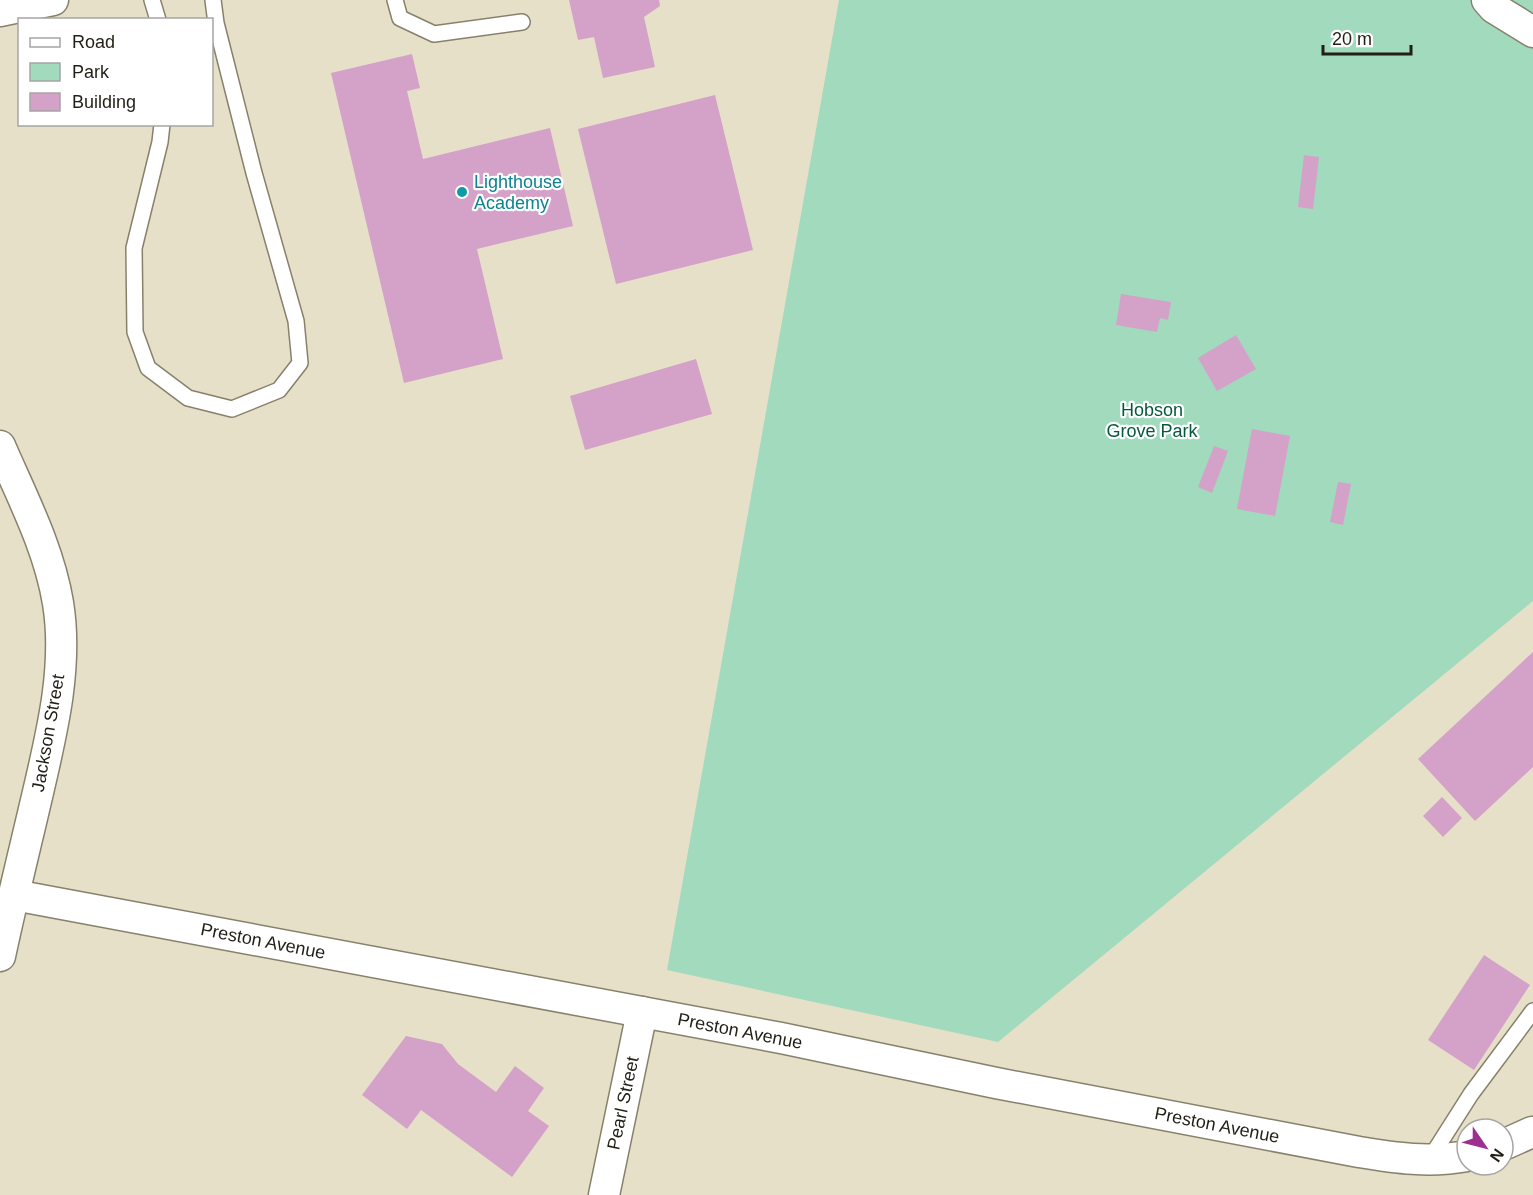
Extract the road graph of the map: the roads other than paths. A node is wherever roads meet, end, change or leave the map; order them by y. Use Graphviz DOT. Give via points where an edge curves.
graph roads {
  1 [pos="53,0"];
  2 [pos="152,0"];
  3 [pos="213,0"];
  4 [pos="395,0"];
  5 [pos="1487,0"];
  6 [pos="0,11"];
  7 [pos="157,18"];
  8 [pos="522,22"];
  9 [pos="1533,32"];
  10 [pos="162,126"];
  11 [pos="0,446"];
  12 [pos="14,895"];
  13 [pos="0,956"];
  14 [pos="1533,1011"];
  15 [pos="642,1012"];
  16 [pos="1533,1132"];
  17 [pos="1515,1140"];
  18 [pos="1455,1157"];
  19 [pos="1429,1160"];
  20 [pos="604,1195"];
  1 -- 6 [label="street"];
  2 -- 7 [label="lane"];
  3 -- 10 [label="lane" via="296,321 300,363 279,390 232,409 188,398 148,368 135,332 134,248"];
  4 -- 8 [label="lane" via="400,18 434,34"];
  5 -- 9 [label="street"];
  11 -- 12 [label="street, Jackson Street" via="47,558 60,629 54,715"];
  12 -- 13 [label="street, Jackson Street"];
  12 -- 15 [label="street, Preston Avenue"];
  14 -- 19 [label="lane" via="1471,1094"];
  15 -- 19 [label="street, Preston Avenue" via="1287,1139 1394,1158"];
  15 -- 20 [label="street, Pearl Street"];
  16 -- 17 [label="street"];
  18 -- 19 [label="street, Preston Avenue"];
}
